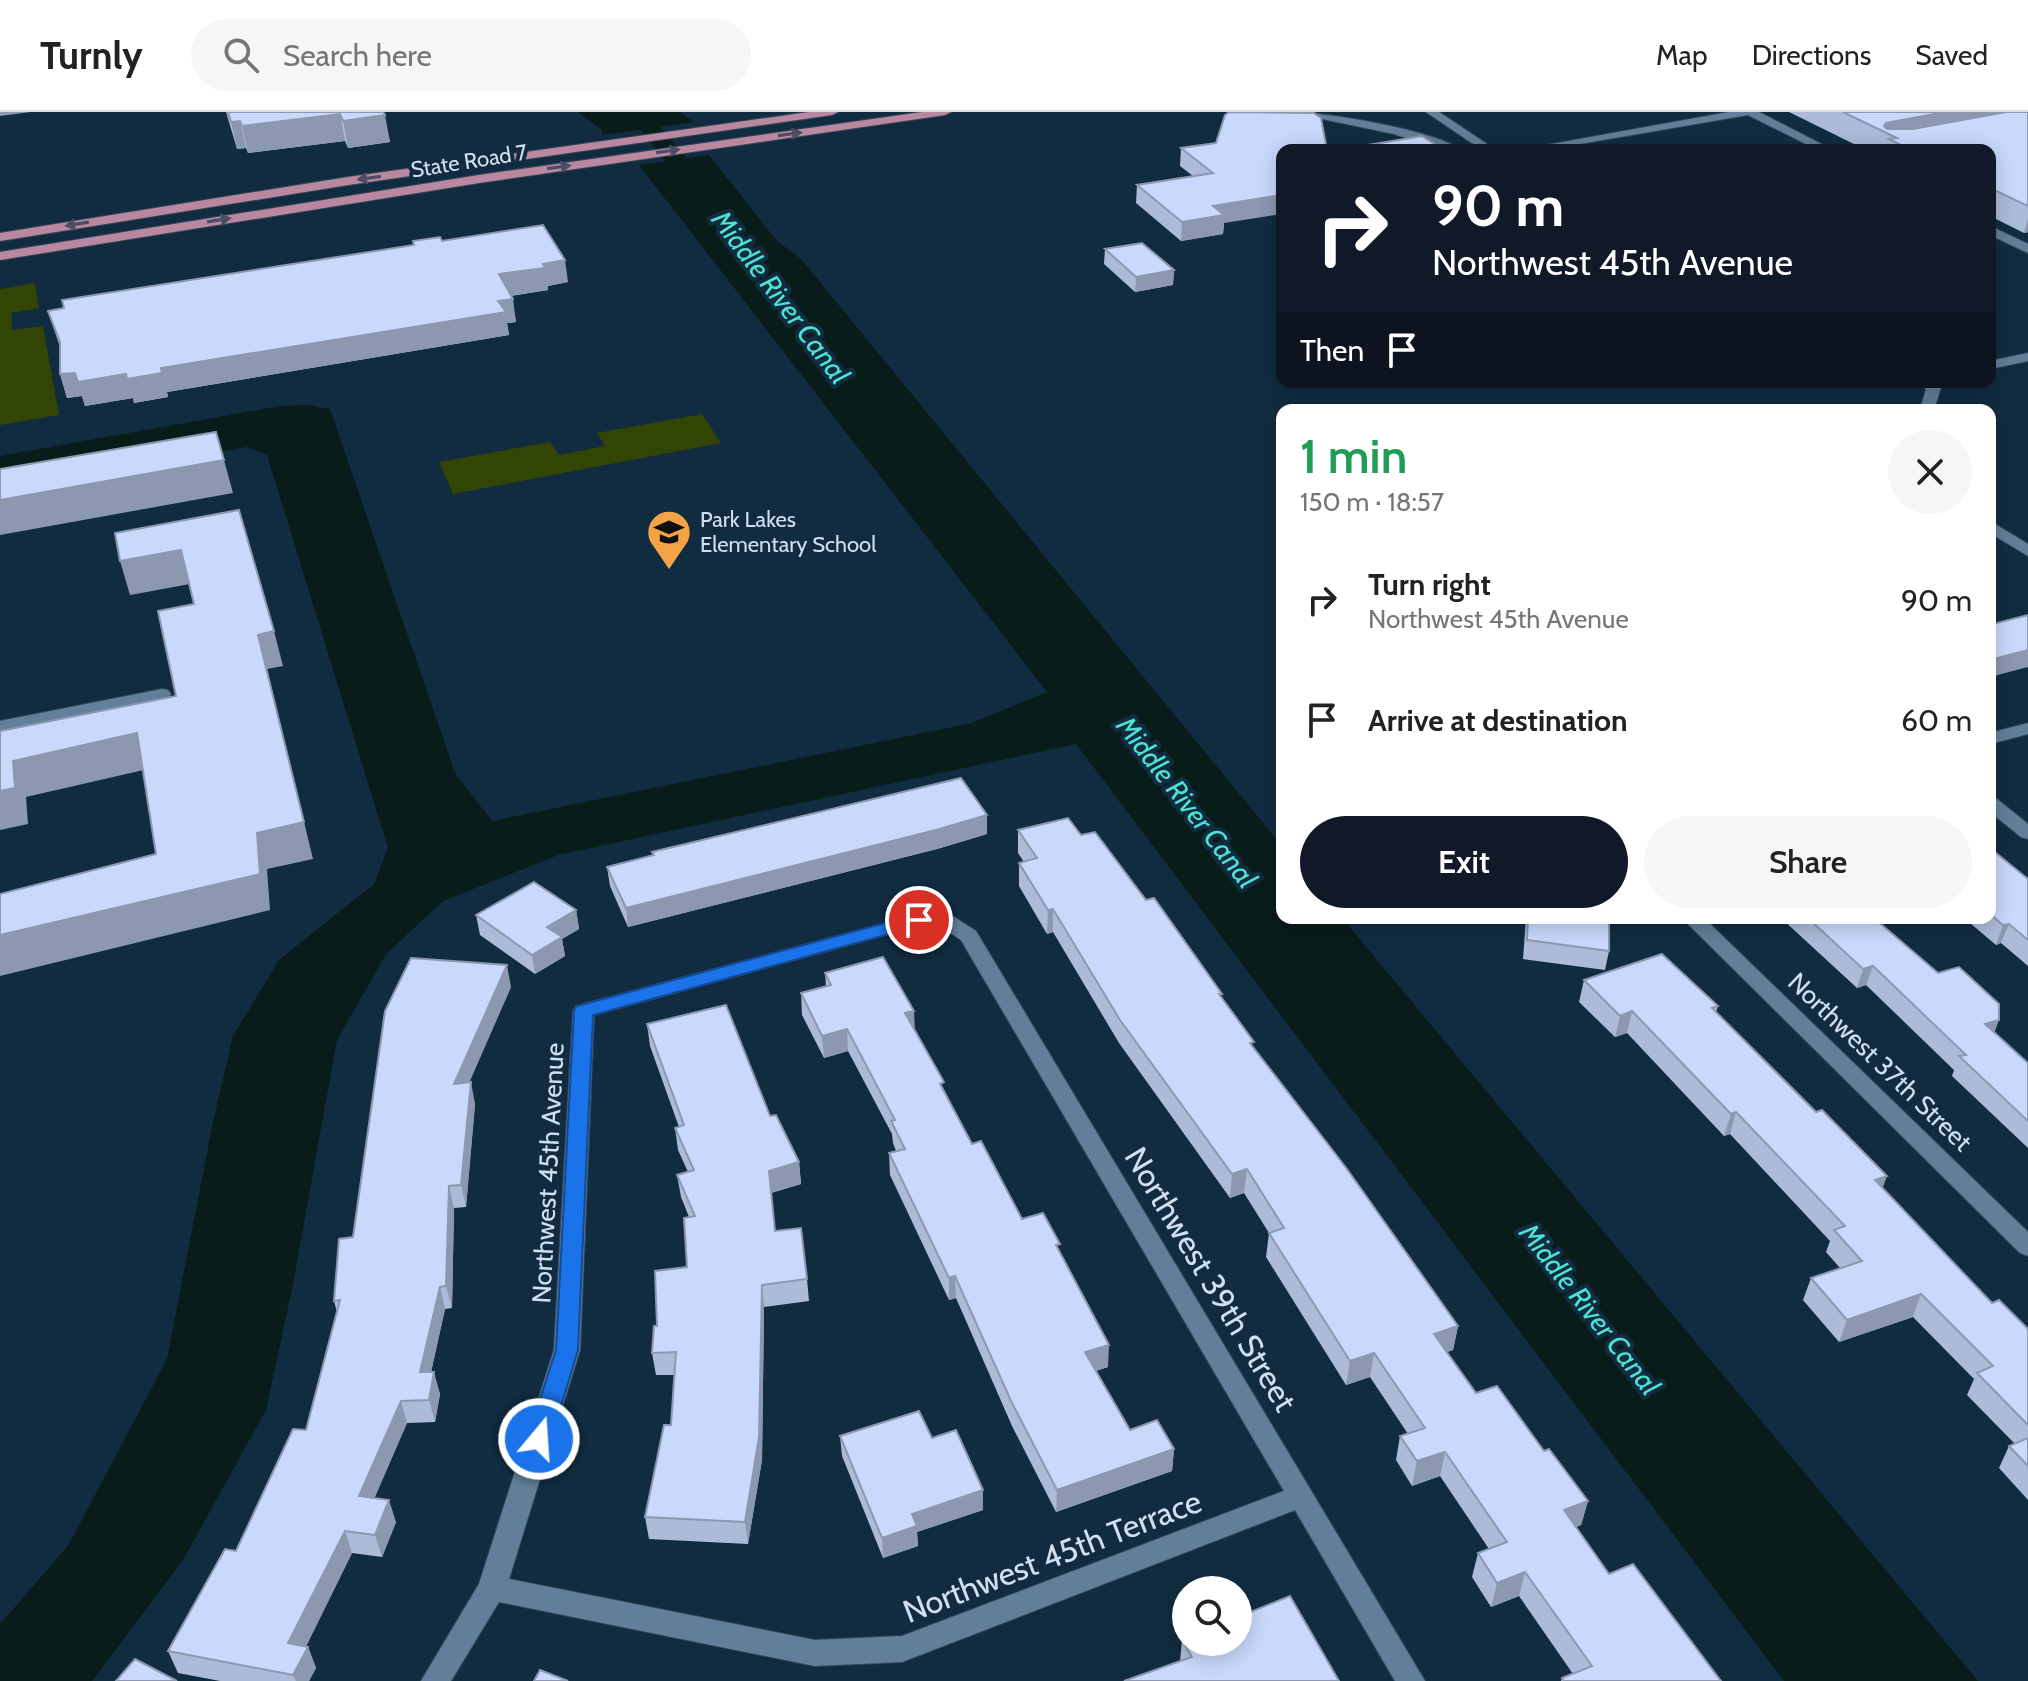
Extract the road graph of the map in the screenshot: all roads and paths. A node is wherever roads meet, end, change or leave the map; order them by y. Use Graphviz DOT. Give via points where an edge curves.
graph roads {
  1 [pos="832,112"];
  2 [pos="945,112"];
  3 [pos="1295,112"];
  4 [pos="1432,112"];
  5 [pos="1749,112"];
  6 [pos="1437,144"];
  7 [pos="1481,144"];
  8 [pos="1560,144"];
  9 [pos="1815,144"];
  10 [pos="153,212"];
  11 [pos="1996,233"];
  12 [pos="0,237"];
  13 [pos="85,242"];
  14 [pos="2028,249"];
  15 [pos="0,256"];
  16 [pos="2028,357"];
  17 [pos="1996,364"];
  18 [pos="1996,530"];
  19 [pos="2028,551"];
  20 [pos="162,694"];
  21 [pos="0,726"];
  22 [pos="2028,728"];
  23 [pos="1996,737"];
  24 [pos="1996,808"];
  25 [pos="2028,833"];
  26 [pos="944,920"];
  27 [pos="1698,924"];
  28 [pos="2028,1247"];
  29 [pos="1300,1497"];
  30 [pos="492,1588"];
  31 [pos="435,1681"];
  32 [pos="1411,1681"];
  1 -- 10 [label="main road, State Road 7, one-way"];
  13 -- 2 [label="main road, State Road 7, one-way"];
  3 -- 6 [label="street"];
  4 -- 7 [label="street"];
  5 -- 8 [label="street"];
  5 -- 9 [label="street"];
  10 -- 12 [label="main road, State Road 7, one-way"];
  10 -- 13 [label="main road"];
  11 -- 14 [label="street"];
  13 -- 15 [label="main road, State Road 7"];
  16 -- 17 [label="street"];
  18 -- 19 [label="street"];
  20 -- 21 [label="street"];
  22 -- 23 [label="street"];
  24 -- 25 [label="street"];
  26 -- 29 [label="street, Northwest 39th Street" via="969,936"];
  26 -- 30 [label="street, Northwest 45th Avenue" via="919,920 584,1011 567,1350"];
  27 -- 28 [label="street, Northwest 37th Street"];
  29 -- 30 [label="street, Northwest 45th Terrace" via="902,1649 815,1653"];
  29 -- 32 [label="street, Northwest 39th Street"];
  30 -- 31 [label="street, Northwest 45th Avenue"];
}
